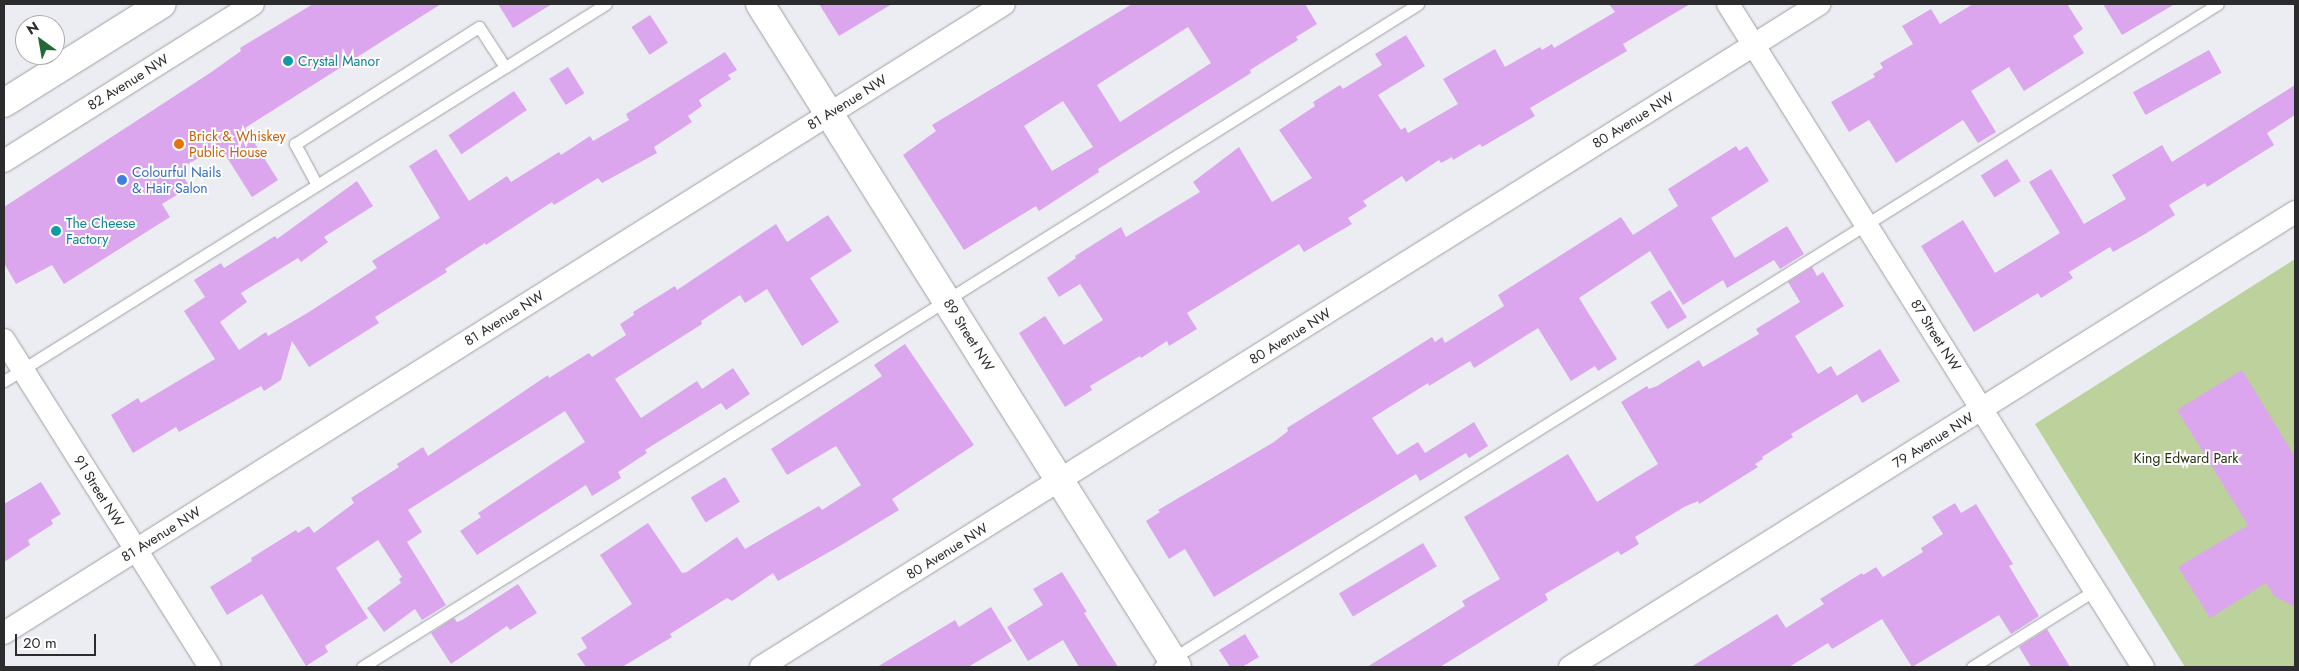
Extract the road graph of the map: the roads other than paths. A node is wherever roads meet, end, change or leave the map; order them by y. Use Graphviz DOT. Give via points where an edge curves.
graph roads {
  1 [pos="162,4"];
  2 [pos="253,4"];
  3 [pos="606,4"];
  4 [pos="760,4"];
  5 [pos="1004,4"];
  6 [pos="1418,4"];
  7 [pos="1728,4"];
  8 [pos="1819,4"];
  9 [pos="2218,4"];
  10 [pos="1753,45"];
  11 [pos="505,67"];
  12 [pos="4,103"];
  13 [pos="829,113"];
  14 [pos="4,161"];
  15 [pos="317,185"];
  16 [pos="2295,212"];
  17 [pos="1866,225"];
  18 [pos="948,302"];
  19 [pos="4,340"];
  20 [pos="23,370"];
  21 [pos="4,381"];
  22 [pos="1982,409"];
  23 [pos="1060,480"];
  24 [pos="136,550"];
  25 [pos="2095,590"];
  26 [pos="4,633"];
  27 [pos="1169,664"];
  28 [pos="210,667"];
  29 [pos="362,667"];
  30 [pos="761,667"];
  31 [pos="1570,667"];
  32 [pos="1972,667"];
  33 [pos="2144,667"];
  1 -- 12 [label="street"];
  2 -- 14 [label="street, 82 Avenue NW"];
  3 -- 11 [label="lane"];
  4 -- 13 [label="street, 89 Street NW"];
  5 -- 13 [label="street, 81 Avenue NW"];
  6 -- 18 [label="lane"];
  7 -- 10 [label="street, 87 Street NW"];
  8 -- 10 [label="street, 80 Avenue NW"];
  9 -- 17 [label="lane"];
  10 -- 17 [label="street, 87 Street NW"];
  10 -- 23 [label="street, 80 Avenue NW"];
  11 -- 15 [label="lane"];
  11 -- 15 [label="lane" via="479,27 471,32 295,144"];
  13 -- 18 [label="street, 89 Street NW"];
  13 -- 24 [label="street, 81 Avenue NW"];
  15 -- 20 [label="lane"];
  16 -- 22 [label="street, 79 Avenue NW"];
  17 -- 22 [label="street, 87 Street NW"];
  17 -- 27 [label="lane"];
  18 -- 23 [label="street, 89 Street NW"];
  18 -- 29 [label="lane"];
  19 -- 20 [label="street, 91 Street NW"];
  20 -- 21 [label="lane"];
  20 -- 24 [label="street, 91 Street NW"];
  22 -- 25 [label="street, 87 Street NW"];
  22 -- 31 [label="street, 79 Avenue NW"];
  23 -- 27 [label="street, 89 Street NW"];
  23 -- 30 [label="street, 80 Avenue NW"];
  24 -- 26 [label="street, 81 Avenue NW"];
  24 -- 28 [label="street, 91 Street NW"];
  25 -- 32 [label="lane"];
  25 -- 33 [label="street, 87 Street NW"];
}
